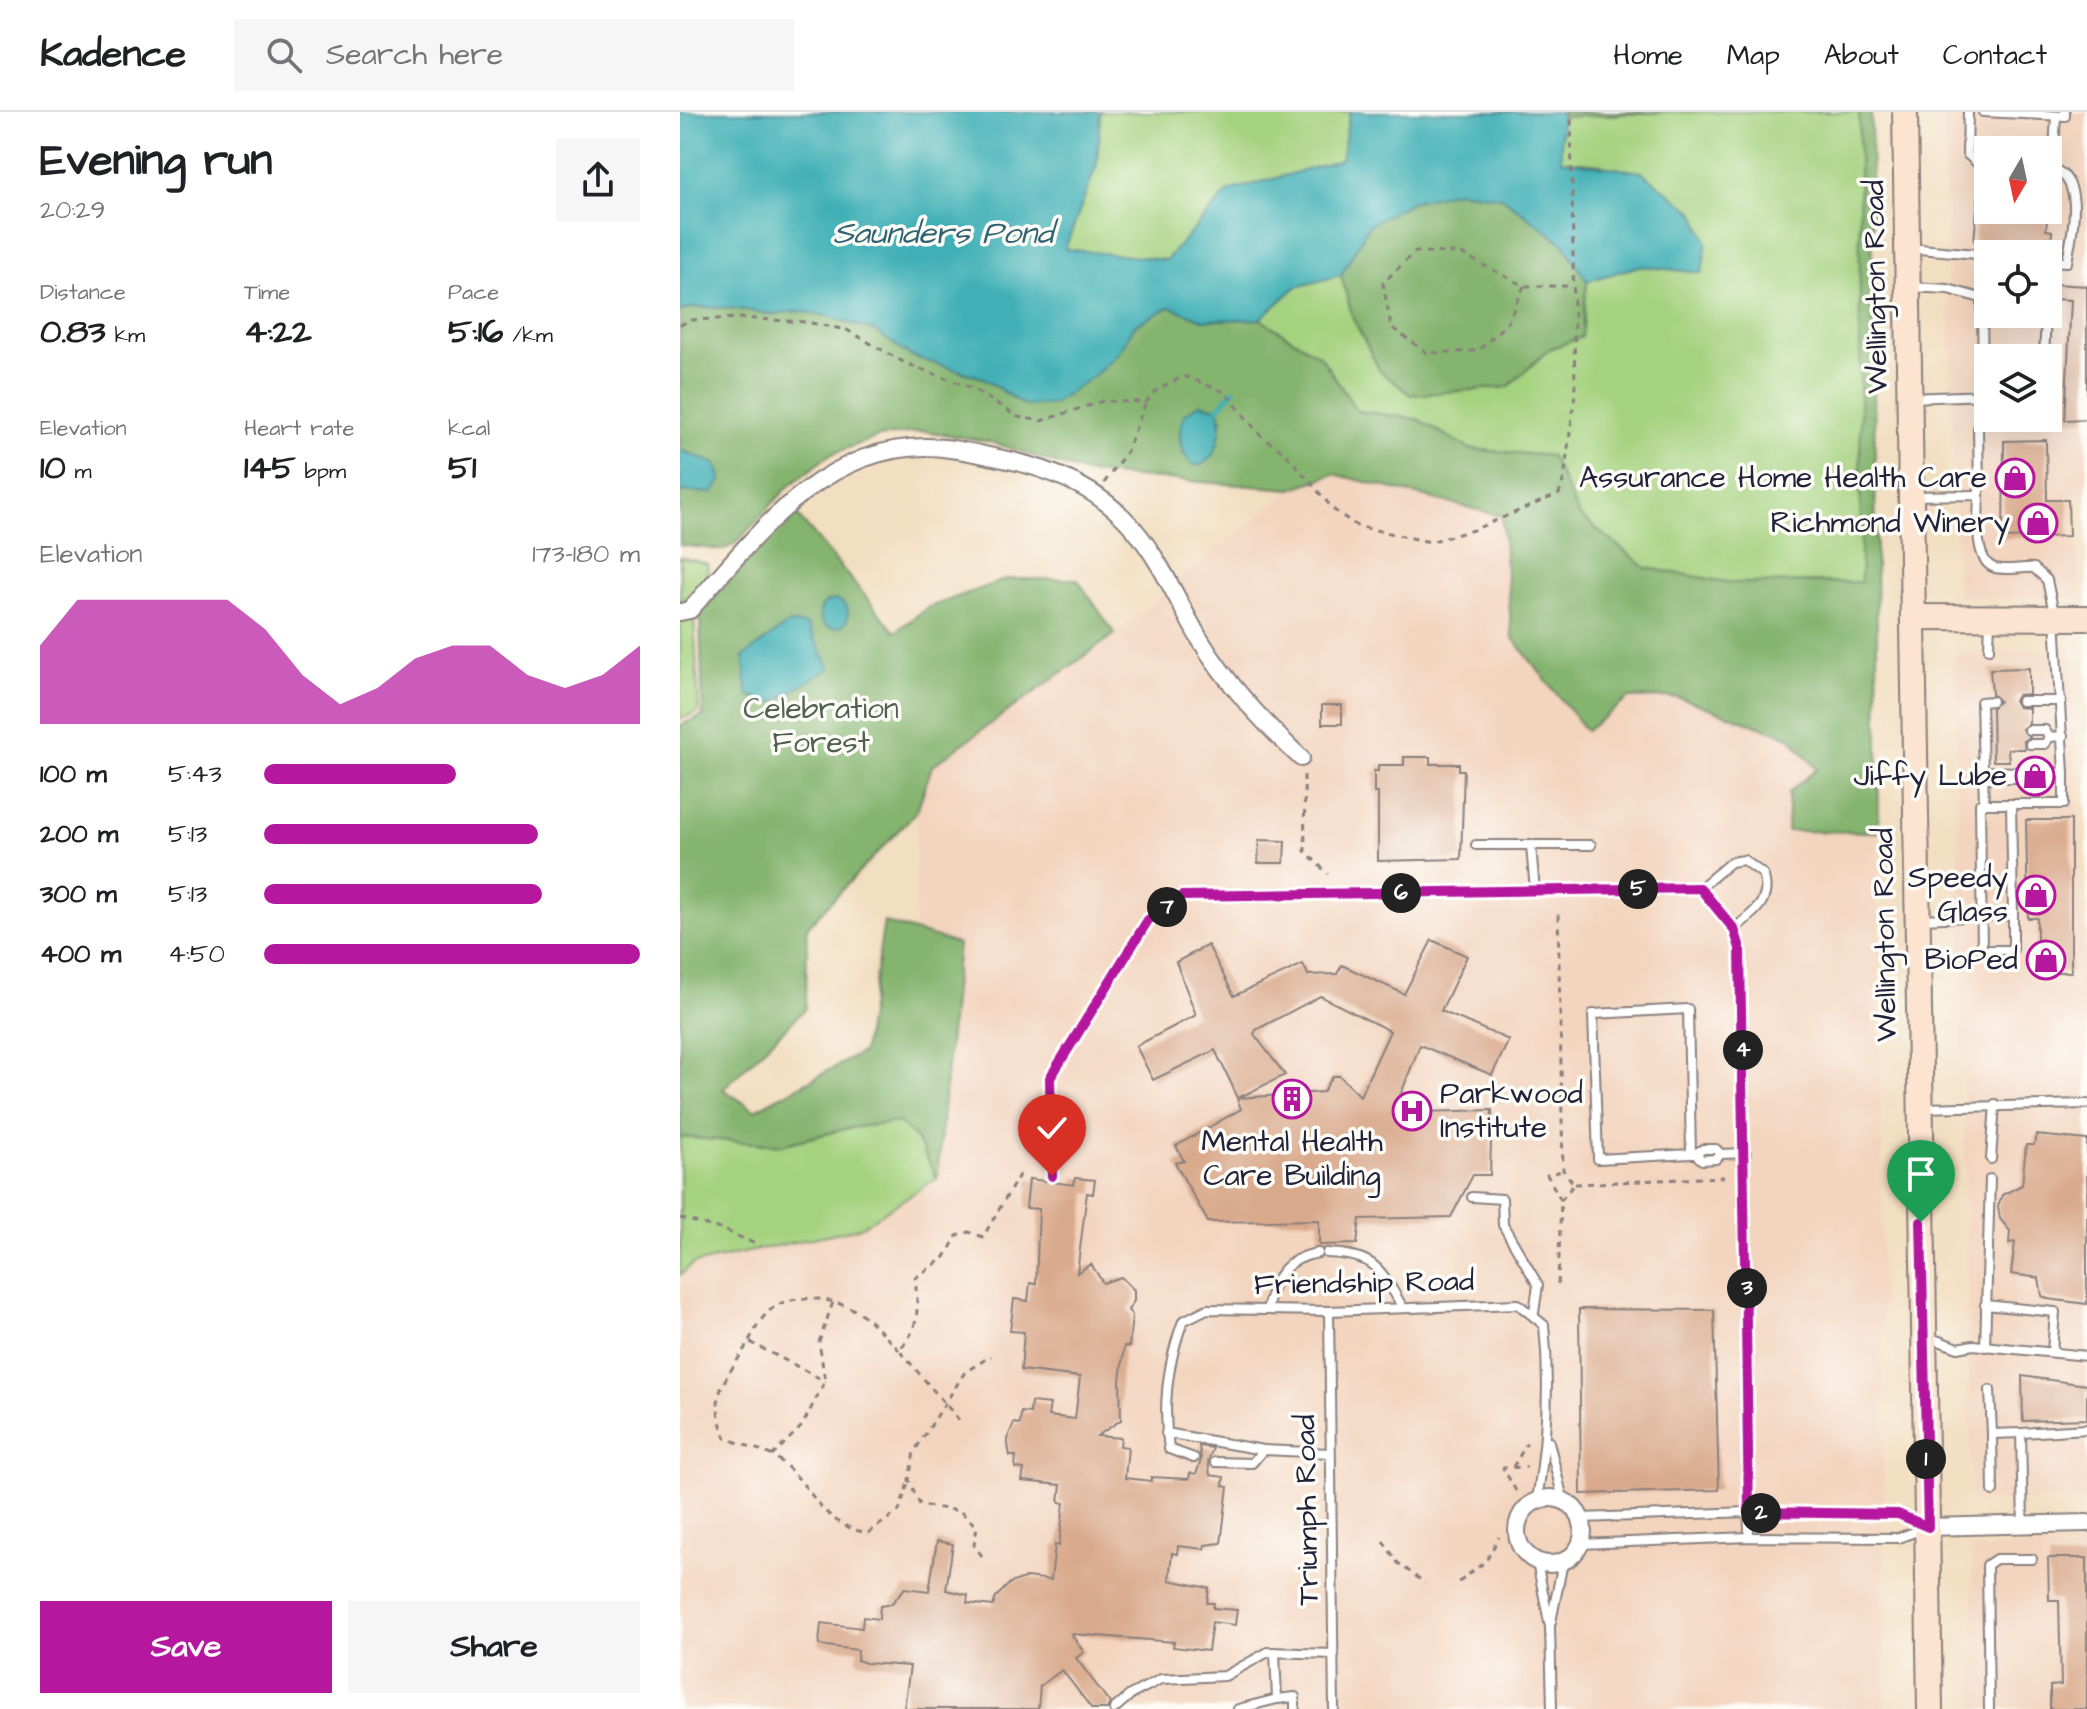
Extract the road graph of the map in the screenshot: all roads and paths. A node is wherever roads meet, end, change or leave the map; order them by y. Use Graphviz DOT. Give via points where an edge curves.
graph roads {
  1 [pos="1571,112"];
  2 [pos="1905,112"];
  3 [pos="1968,112"];
  4 [pos="1983,112"];
  5 [pos="2065,112"];
  6 [pos="2056,116"];
  7 [pos="2054,136"];
  8 [pos="1974,160"];
  9 [pos="2062,172"];
  10 [pos="1907,247"];
  11 [pos="1974,254"];
  12 [pos="2062,262"];
  13 [pos="1524,286"];
  14 [pos="1573,286"];
  15 [pos="1908,287"];
  16 [pos="1974,296"];
  17 [pos="680,325"];
  18 [pos="1974,395"];
  19 [pos="1910,398"];
  20 [pos="1146,402"];
  21 [pos="1978,432"];
  22 [pos="1096,493"];
  23 [pos="1979,495"];
  24 [pos="1911,496"];
  25 [pos="680,612"];
  26 [pos="1913,617"];
  27 [pos="1990,618"];
  28 [pos="2055,618"];
  29 [pos="2087,618"];
  30 [pos="1989,649"];
  31 [pos="1992,701"];
  32 [pos="2021,701"];
  33 [pos="2061,701"];
  34 [pos="2029,730"];
  35 [pos="1982,732"];
  36 [pos="1992,732"];
  37 [pos="2063,736"];
  38 [pos="2049,737"];
  39 [pos="2030,744"];
  40 [pos="1982,745"];
  41 [pos="1992,745"];
  42 [pos="1302,759"];
  43 [pos="2021,773"];
  44 [pos="2064,773"];
  45 [pos="1983,775"];
  46 [pos="1984,804"];
  47 [pos="2011,804"];
  48 [pos="1476,845"];
  49 [pos="1591,845"];
  50 [pos="1531,846"];
  51 [pos="1328,874"];
  52 [pos="1700,888"];
  53 [pos="1535,891"];
  54 [pos="1558,910"];
  55 [pos="2013,915"];
  56 [pos="1982,916"];
  57 [pos="1917,920"];
  58 [pos="1734,929"];
  59 [pos="1995,1104"];
  60 [pos="2087,1104"];
  61 [pos="1919,1108"];
  62 [pos="1746,1153"];
  63 [pos="1693,1154"];
  64 [pos="1991,1159"];
  65 [pos="1022,1170"];
  66 [pos="1563,1170"];
  67 [pos="1052,1176"];
  68 [pos="1724,1177"];
  69 [pos="1990,1179"];
  70 [pos="1574,1184"];
  71 [pos="1472,1197"];
  72 [pos="1561,1200"];
  73 [pos="680,1218"];
  74 [pos="760,1246"];
  75 [pos="1558,1284"];
  76 [pos="833,1302"];
  77 [pos="1985,1305"];
  78 [pos="1403,1308"];
  79 [pos="1267,1310"];
  80 [pos="1329,1311"];
  81 [pos="1534,1313"];
  82 [pos="1924,1336"];
  83 [pos="749,1341"];
  84 [pos="1985,1347"];
  85 [pos="899,1350"];
  86 [pos="2052,1352"];
  87 [pos="991,1356"];
  88 [pos="2087,1356"];
  89 [pos="825,1381"];
  90 [pos="1990,1390"];
  91 [pos="943,1402"];
  92 [pos="959,1420"];
  93 [pos="2087,1429"];
  94 [pos="1166,1433"];
  95 [pos="2021,1433"];
  96 [pos="1992,1434"];
  97 [pos="1548,1436"];
  98 [pos="1527,1443"];
  99 [pos="1263,1450"];
  100 [pos="1330,1453"];
  101 [pos="772,1456"];
  102 [pos="1194,1458"];
  103 [pos="1215,1462"];
  104 [pos="1513,1467"];
  105 [pos="1527,1467"];
  106 [pos="909,1480"];
  107 [pos="1516,1491"];
  108 [pos="1993,1491"];
  109 [pos="1563,1499"];
  110 [pos="1537,1500"];
  111 [pos="1749,1512"];
  112 [pos="1581,1518"];
  113 [pos="2087,1523"];
  114 [pos="2023,1525"];
  115 [pos="1928,1527"];
  116 [pos="1499,1537"];
  117 [pos="1749,1537"];
  118 [pos="1383,1541"];
  119 [pos="1581,1544"];
  120 [pos="982,1556"];
  121 [pos="2032,1559"];
  122 [pos="1537,1562"];
  123 [pos="1563,1562"];
  124 [pos="1459,1582"];
  125 [pos="1425,1583"];
  126 [pos="1550,1627"];
  127 [pos="1275,1652"];
  128 [pos="1334,1654"];
  129 [pos="1277,1699"];
  130 [pos="1114,1709"];
  131 [pos="1238,1709"];
  132 [pos="1295,1709"];
  133 [pos="1334,1709"];
  134 [pos="1552,1709"];
  135 [pos="1930,1709"];
  136 [pos="1989,1709"];
  1 -- 14 [label="path"];
  2 -- 10 [label="main road, Wellington Road"];
  3 -- 8 [label="lane" via="1967,154"];
  4 -- 6 [label="lane"];
  5 -- 6 [label="lane"];
  6 -- 7 [label="lane"];
  9 -- 12 [label="lane" via="2073,185 2076,213 2067,262"];
  10 -- 11 [label="lane"];
  10 -- 15 [label="main road, Wellington Road"];
  13 -- 13 [label="path" via="1460,253 1445,252 1415,252 1383,283 1391,327 1427,353 1478,351 1508,322"];
  13 -- 14 [label="path"];
  14 -- 20 [label="path" via="1574,409 1559,494 1430,542 1357,526 1345,518 1286,454 1260,435 1225,392 1184,376"];
  15 -- 16 [label="lane"];
  15 -- 19 [label="main road, Wellington Road"];
  17 -- 20 [label="path" via="738,318 847,330 905,363 972,388 1018,417 1041,421 1103,401"];
  18 -- 19 [label="lane"];
  19 -- 24 [label="main road, Wellington Road"];
  20 -- 22 [label="path" via="1127,451"];
  21 -- 23 [label="lane"];
  22 -- 25 [label="street" via="1035,467 949,448 877,453 847,463 791,501 690,610"];
  22 -- 42 [label="street" via="1135,531 1232,686"];
  23 -- 24 [label="lane"];
  23 -- 28 [label="lane" via="1979,539 1986,561 1996,568 2039,569 2047,580"];
  24 -- 26 [label="main road, Wellington Road"];
  26 -- 27 [label="main road"];
  26 -- 57 [label="main road, Wellington Road"];
  27 -- 28 [label="main road"];
  27 -- 30 [label="lane"];
  28 -- 29 [label="main road"];
  28 -- 33 [label="lane"];
  31 -- 35 [label="lane" via="1981,702"];
  32 -- 33 [label="lane"];
  33 -- 37 [label="lane"];
  34 -- 38 [label="lane" via="2045,730"];
  35 -- 36 [label="lane"];
  35 -- 40 [label="lane"];
  37 -- 38 [label="lane"];
  37 -- 44 [label="lane"];
  38 -- 39 [label="lane" via="2045,744"];
  40 -- 41 [label="lane"];
  40 -- 45 [label="lane"];
  42 -- 51 [label="path" via="1305,851"];
  43 -- 44 [label="lane"];
  43 -- 45 [label="lane"];
  43 -- 45 [label="lane" via="2018,778"];
  44 -- 47 [label="lane" via="2064,804"];
  45 -- 46 [label="lane"];
  46 -- 47 [label="lane"];
  46 -- 56 [label="lane"];
  47 -- 55 [label="lane"];
  48 -- 50 [label="lane"];
  49 -- 50 [label="lane"];
  50 -- 53 [label="lane"];
  52 -- 53 [label="lane"];
  52 -- 58 [label="lane"];
  52 -- 58 [label="lane" via="1731,862 1744,860 1763,874 1766,897"];
  53 -- 67 [label="lane" via="1182,896 1148,920 1050,1078"];
  54 -- 66 [label="path"];
  55 -- 56 [label="lane"];
  55 -- 56 [label="lane" via="2013,950 1982,950"];
  56 -- 57 [label="lane"];
  57 -- 61 [label="main road, Wellington Road"];
  58 -- 62 [label="lane" via="1740,948"];
  59 -- 60 [label="lane"];
  59 -- 61 [label="lane"];
  59 -- 64 [label="lane"];
  61 -- 82 [label="main road, Wellington Road"];
  62 -- 63 [label="lane" via="1703,1149"];
  62 -- 111 [label="lane"];
  63 -- 63 [label="lane" via="1598,1159 1593,1014 1688,1009"];
  65 -- 85 [label="path" via="983,1237 969,1232 957,1236 945,1257 915,1278 919,1319"];
  66 -- 70 [label="path"];
  66 -- 72 [label="path" via="1547,1175"];
  68 -- 70 [label="path"];
  69 -- 77 [label="lane"];
  70 -- 72 [label="path"];
  71 -- 81 [label="lane" via="1502,1199 1503,1225 1535,1274"];
  72 -- 75 [label="path"];
  73 -- 74 [label="path"];
  76 -- 83 [label="path" via="784,1301 767,1312"];
  76 -- 85 [label="path" via="862,1315"];
  76 -- 89 [label="path" via="819,1342"];
  77 -- 84 [label="lane"];
  77 -- 86 [label="lane" via="2055,1312"];
  78 -- 79 [label="lane" via="1371,1261 1322,1253 1290,1263 1275,1276"];
  78 -- 80 [label="lane, Friendship Road"];
  78 -- 81 [label="lane, Friendship Road" via="1518,1304"];
  79 -- 80 [label="lane, Friendship Road"];
  79 -- 94 [label="lane, Friendship Road" via="1207,1309 1183,1321 1172,1350"];
  80 -- 100 [label="lane, Triumph Road"];
  81 -- 97 [label="lane" via="1544,1325"];
  82 -- 84 [label="lane" via="1958,1348"];
  82 -- 115 [label="main road, Wellington Road"];
  83 -- 89 [label="path"];
  83 -- 101 [label="path" via="717,1396 718,1420 726,1438"];
  84 -- 86 [label="lane"];
  85 -- 91 [label="path"];
  86 -- 88 [label="lane"];
  87 -- 91 [label="path" via="965,1372"];
  89 -- 101 [label="path" via="802,1426"];
  90 -- 96 [label="lane"];
  91 -- 92 [label="path"];
  91 -- 106 [label="path" via="914,1452"];
  93 -- 95 [label="lane"];
  94 -- 99 [label="lane"];
  94 -- 102 [label="lane" via="1169,1449"];
  95 -- 96 [label="lane"];
  95 -- 114 [label="lane"];
  96 -- 108 [label="lane"];
  97 -- 109 [label="lane"];
  97 -- 110 [label="lane"];
  98 -- 104 [label="path"];
  99 -- 100 [label="lane"];
  99 -- 103 [label="lane" via="1252,1463"];
  100 -- 128 [label="lane, Triumph Road"];
  101 -- 106 [label="path" via="821,1508 852,1530 868,1533 899,1511"];
  104 -- 105 [label="path"];
  104 -- 107 [label="path" via="1503,1468"];
  106 -- 120 [label="path" via="920,1505 960,1511 977,1527 974,1545"];
  109 -- 110 [label="street"];
  109 -- 112 [label="street"];
  110 -- 122 [label="street" via="1518,1518 1516,1531 1519,1544"];
  111 -- 112 [label="lane"];
  111 -- 115 [label="lane" via="1898,1514"];
  111 -- 117 [label="lane"];
  112 -- 119 [label="street"];
  113 -- 114 [label="street"];
  114 -- 115 [label="street"];
  115 -- 117 [label="lane" via="1898,1538"];
  115 -- 135 [label="main road, Wellington Road"];
  116 -- 124 [label="path" via="1486,1561"];
  117 -- 119 [label="lane"];
  118 -- 125 [label="path" via="1398,1563"];
  119 -- 123 [label="street"];
  121 -- 136 [label="lane" via="1996,1559 1987,1565"];
  122 -- 123 [label="street"];
  122 -- 126 [label="lane"];
  123 -- 126 [label="lane"];
  126 -- 134 [label="lane"];
  127 -- 128 [label="lane"];
  127 -- 129 [label="lane"];
  127 -- 130 [label="lane" via="1225,1676 1161,1679"];
  128 -- 133 [label="lane, Triumph Road"];
  129 -- 131 [label="lane"];
  129 -- 132 [label="lane" via="1295,1697"];
}
